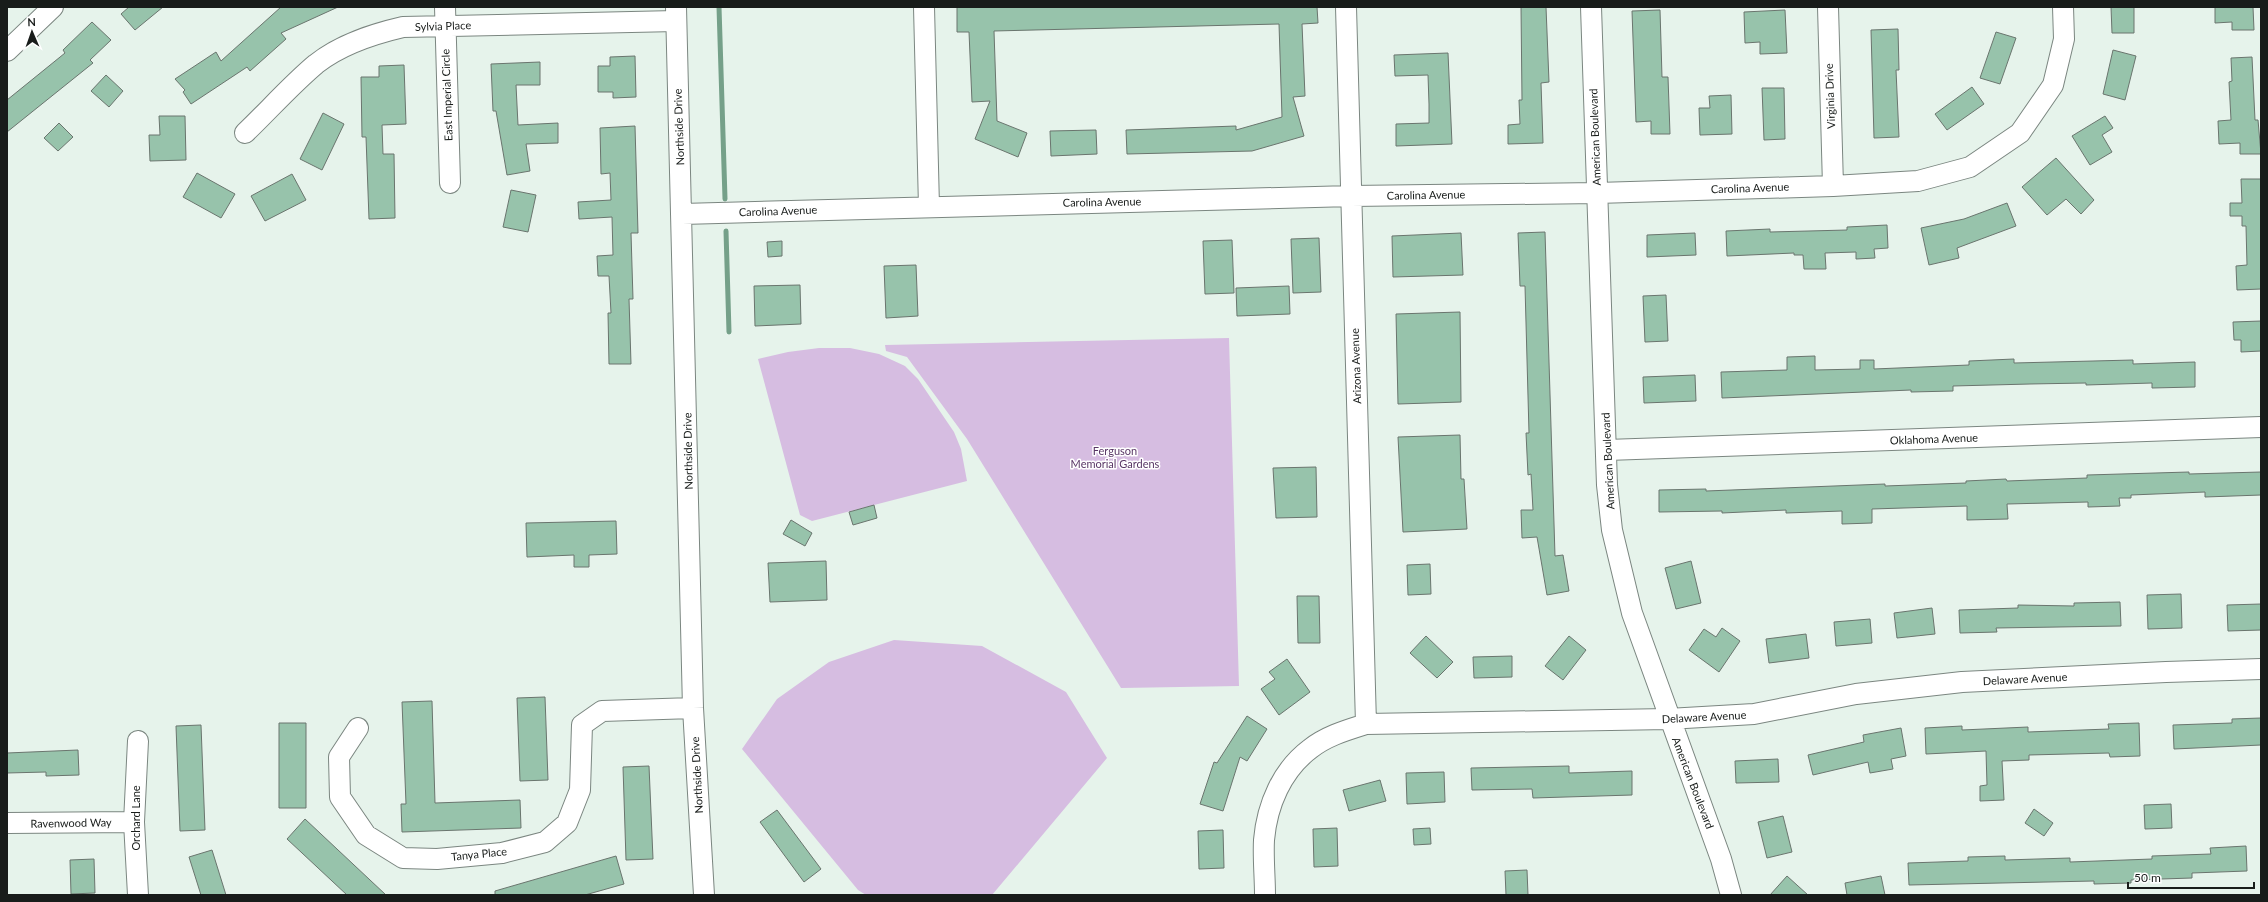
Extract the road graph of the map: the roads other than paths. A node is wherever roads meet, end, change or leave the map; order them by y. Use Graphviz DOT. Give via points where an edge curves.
graph roads {
  1 [pos="52,7"];
  2 [pos="924,7"];
  3 [pos="1346,7"];
  4 [pos="1591,7"];
  5 [pos="1828,7"];
  6 [pos="2063,7"];
  7 [pos="676,14"];
  8 [pos="445,16"];
  9 [pos="7,51"];
  10 [pos="245,133"];
  11 [pos="450,183"];
  12 [pos="1833,186"];
  13 [pos="1597,193"];
  14 [pos="1351,196"];
  15 [pos="929,206"];
  16 [pos="682,214"];
  17 [pos="2261,427"];
  18 [pos="1607,450"];
  19 [pos="2261,670"];
  20 [pos="694,708"];
  21 [pos="1668,719"];
  22 [pos="1366,724"];
  23 [pos="358,728"];
  24 [pos="138,741"];
  25 [pos="134,822"];
  26 [pos="7,823"];
  27 [pos="138,895"];
  28 [pos="704,895"];
  29 [pos="1265,895"];
  30 [pos="1731,895"];
  1 -- 9 [label="street"];
  2 -- 15 [label="street"];
  3 -- 14 [label="street, Arizona Avenue"];
  4 -- 13 [label="street, American Boulevard"];
  5 -- 12 [label="street, Virginia Drive"];
  6 -- 12 [label="street, Carolina Avenue" via="2064,39 2053,86 2020,133 1970,167 1918,181"];
  7 -- 8 [label="street, Sylvia Place"];
  7 -- 16 [label="street, Northside Drive"];
  8 -- 10 [label="street, Sylvia Place" via="375,34 345,46 316,64"];
  8 -- 11 [label="street, East Imperial Circle"];
  12 -- 13 [label="street, Carolina Avenue"];
  13 -- 14 [label="street, Carolina Avenue"];
  13 -- 18 [label="street, American Boulevard"];
  14 -- 15 [label="street, Carolina Avenue"];
  14 -- 22 [label="street, Arizona Avenue"];
  15 -- 16 [label="street, Carolina Avenue"];
  16 -- 20 [label="street, Northside Drive"];
  17 -- 18 [label="street, Oklahoma Avenue"];
  18 -- 21 [label="street, American Boulevard" via="1607,485 1612,530 1632,613"];
  19 -- 21 [label="street, Delaware Avenue" via="1962,682 1856,694 1754,714"];
  20 -- 23 [label="street, Tanya Place" via="602,711 582,725 580,790 567,823 545,842 502,853 437,859 403,858 366,835 340,797 339,757"];
  20 -- 28 [label="street, Northside Drive"];
  21 -- 22 [label="street, Delaware Avenue"];
  21 -- 30 [label="street, American Boulevard" via="1721,859"];
  22 -- 29 [label="street, Delaware Avenue" via="1337,733 1310,749 1278,786 1268,815 1264,840"];
  24 -- 25 [label="street, Orchard Lane"];
  25 -- 26 [label="street, Ravenwood Way"];
  25 -- 27 [label="street, Orchard Lane"];
}
